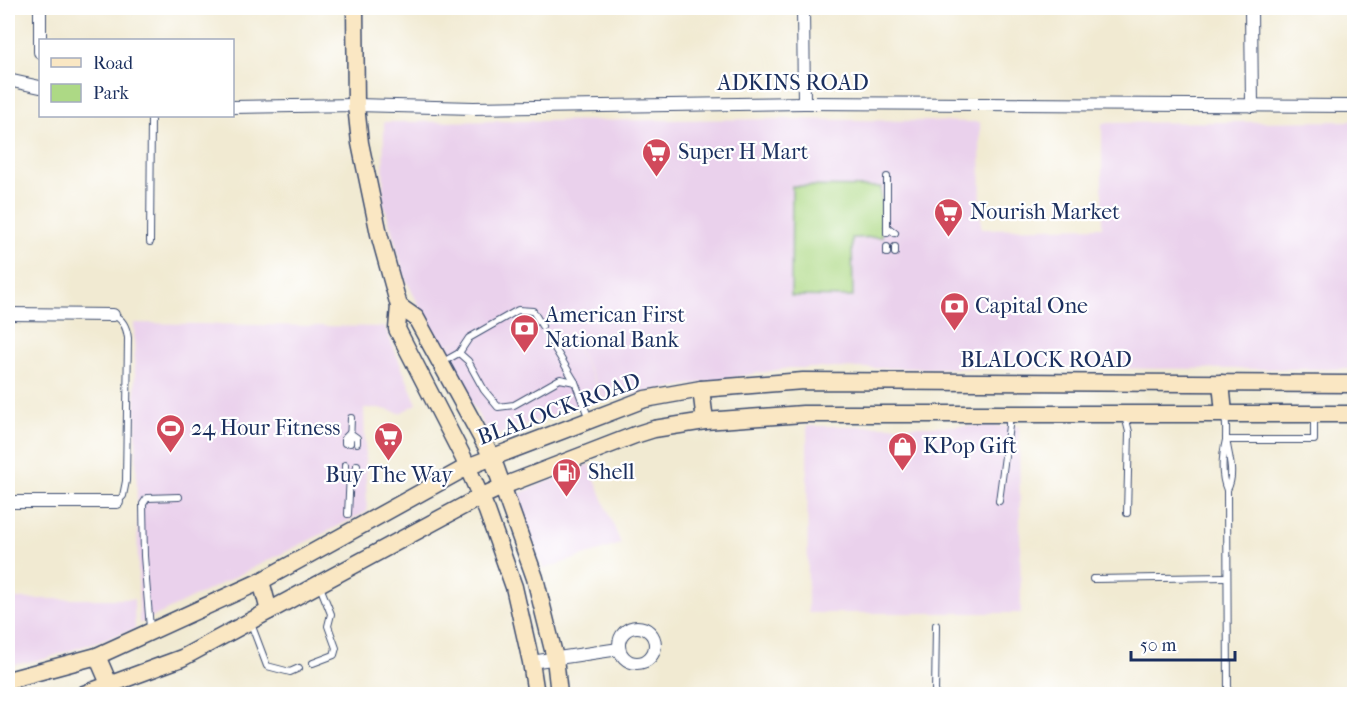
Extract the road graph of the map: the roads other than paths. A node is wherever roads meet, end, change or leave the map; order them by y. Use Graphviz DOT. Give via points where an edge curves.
graph roads {
  1 [pos="40,8"];
  2 [pos="355,8"];
  3 [pos="803,8"];
  4 [pos="1251,8"];
  5 [pos="40,39"];
  6 [pos="8,80"];
  7 [pos="39,87"];
  8 [pos="804,103"];
  9 [pos="356,105"];
  10 [pos="1252,106"];
  11 [pos="1354,106"];
  12 [pos="234,107"];
  13 [pos="151,117"];
  14 [pos="887,177"];
  15 [pos="895,233"];
  16 [pos="150,242"];
  17 [pos="399,306"];
  18 [pos="8,315"];
  19 [pos="113,315"];
  20 [pos="542,326"];
  21 [pos="551,342"];
  22 [pos="459,353"];
  23 [pos="441,364"];
  24 [pos="574,381"];
  25 [pos="1221,383"];
  26 [pos="1354,384"];
  27 [pos="701,389"];
  28 [pos="1009,413"];
  29 [pos="1124,413"];
  30 [pos="1224,413"];
  31 [pos="1314,414"];
  32 [pos="1354,414"];
  33 [pos="351,418"];
  34 [pos="589,420"];
  35 [pos="705,421"];
  36 [pos="350,433"];
  37 [pos="1226,440"];
  38 [pos="492,457"];
  39 [pos="467,467"];
  40 [pos="350,474"];
  41 [pos="502,487"];
  42 [pos="180,497"];
  43 [pos="480,497"];
  44 [pos="999,501"];
  45 [pos="8,502"];
  46 [pos="117,502"];
  47 [pos="1127,513"];
  48 [pos="348,514"];
  49 [pos="1227,577"];
  50 [pos="1093,579"];
  51 [pos="261,581"];
  52 [pos="319,584"];
  53 [pos="269,611"];
  54 [pos="250,621"];
  55 [pos="936,625"];
  56 [pos="150,632"];
  57 [pos="620,649"];
  58 [pos="97,656"];
  59 [pos="555,658"];
  60 [pos="531,662"];
  61 [pos="314,663"];
  62 [pos="299,668"];
  63 [pos="8,680"];
  64 [pos="110,686"];
  65 [pos="84,694"];
  66 [pos="536,694"];
  67 [pos="559,694"];
  68 [pos="935,694"];
  69 [pos="1228,694"];
  1 -- 5 [label="street"];
  2 -- 9 [label="main road"];
  3 -- 8 [label="street"];
  4 -- 10 [label="street"];
  6 -- 7 [label="street"];
  8 -- 9 [label="street, ADKINS ROAD" via="474,108"];
  8 -- 10 [label="street, ADKINS ROAD"];
  9 -- 12 [label="street, ADKINS ROAD"];
  9 -- 17 [label="main road" via="379,234"];
  10 -- 11 [label="street, ADKINS ROAD"];
  13 -- 16 [label="lane"];
  14 -- 15 [label="lane" via="887,230"];
  17 -- 23 [label="main road" via="416,318"];
  17 -- 39 [label="main road" via="397,329"];
  18 -- 19 [label="street"];
  19 -- 46 [label="lane" via="122,322 128,338 126,481 123,496"];
  20 -- 22 [label="lane" via="533,311 518,310 469,338"];
  21 -- 24 [label="lane"];
  22 -- 23 [label="lane"];
  22 -- 24 [label="lane" via="498,407 514,405 560,379"];
  23 -- 38 [label="main road"];
  24 -- 34 [label="lane"];
  25 -- 26 [label="main road, BLALOCK ROAD"];
  25 -- 27 [label="main road, BLALOCK ROAD" via="803,381"];
  25 -- 30 [label="main road"];
  27 -- 34 [label="main road, BLALOCK ROAD" via="645,399"];
  27 -- 35 [label="main road"];
  28 -- 29 [label="main road"];
  28 -- 35 [label="main road" via="803,414"];
  28 -- 44 [label="lane"];
  29 -- 30 [label="main road"];
  29 -- 47 [label="lane" via="1129,432"];
  30 -- 31 [label="main road"];
  30 -- 37 [label="lane"];
  31 -- 32 [label="main road"];
  31 -- 37 [label="lane" via="1314,440"];
  33 -- 36 [label="lane"];
  34 -- 38 [label="main road, BLALOCK ROAD"];
  35 -- 41 [label="main road" via="635,435"];
  36 -- 36 [label="lane" via="345,438 351,443 357,438"];
  37 -- 49 [label="lane" via="1231,482 1227,490"];
  38 -- 39 [label="main road, BLALOCK ROAD"];
  38 -- 41 [label="main road"];
  39 -- 43 [label="main road"];
  39 -- 51 [label="main road, BLALOCK ROAD"];
  40 -- 40 [label="lane" via="345,470 351,465 357,470"];
  40 -- 48 [label="lane"];
  41 -- 43 [label="main road"];
  41 -- 59 [label="main road" via="535,578"];
  42 -- 56 [label="lane" via="147,498 143,504"];
  43 -- 52 [label="main road"];
  43 -- 60 [label="main road" via="514,587"];
  45 -- 46 [label="street"];
  49 -- 50 [label="lane"];
  49 -- 69 [label="lane"];
  51 -- 53 [label="main road"];
  51 -- 56 [label="main road, BLALOCK ROAD"];
  52 -- 53 [label="main road"];
  52 -- 61 [label="lane" via="331,614 328,626 336,648 334,655"];
  53 -- 54 [label="main road"];
  54 -- 62 [label="lane" via="267,666 290,672"];
  54 -- 64 [label="main road" via="182,658"];
  55 -- 68 [label="lane"];
  56 -- 58 [label="main road, BLALOCK ROAD"];
  57 -- 59 [label="street"];
  58 -- 63 [label="main road, BLALOCK ROAD"];
  58 -- 64 [label="main road"];
  59 -- 60 [label="street"];
  59 -- 67 [label="main road"];
  60 -- 66 [label="main road"];
  64 -- 65 [label="main road"];
}
